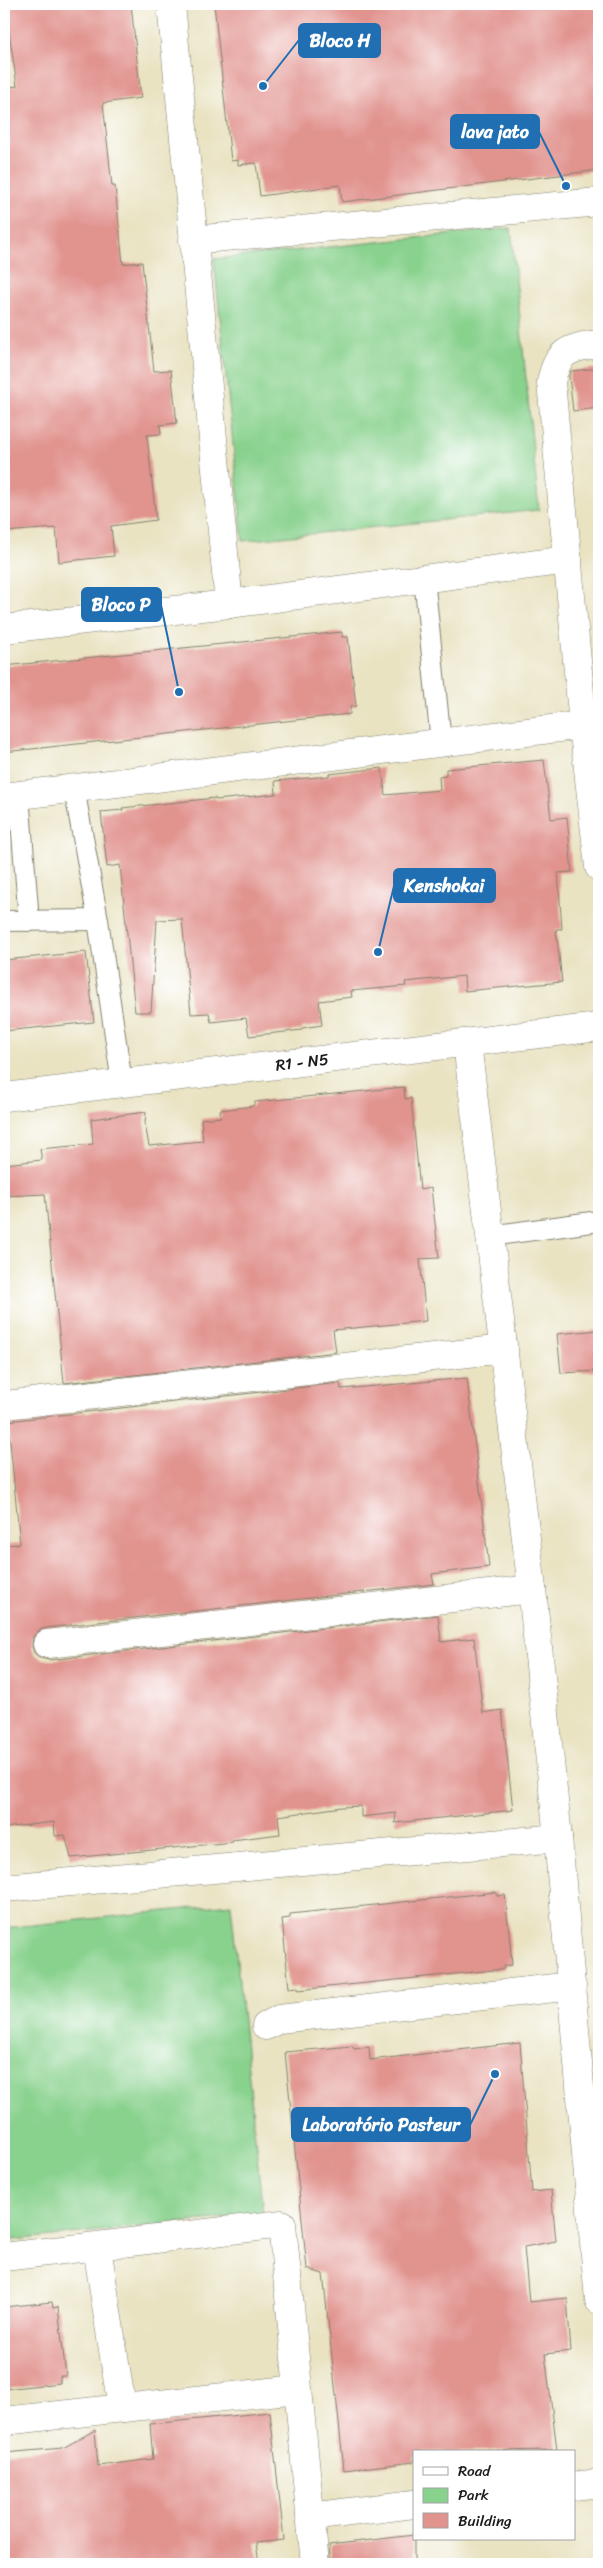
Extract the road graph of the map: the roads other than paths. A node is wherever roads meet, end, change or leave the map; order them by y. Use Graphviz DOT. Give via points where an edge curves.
graph roads {
  1 [pos="172,4"];
  2 [pos="599,202"];
  3 [pos="193,240"];
  4 [pos="599,344"];
  5 [pos="568,560"];
  6 [pos="424,578"];
  7 [pos="229,604"];
  8 [pos="4,629"];
  9 [pos="583,725"];
  10 [pos="441,742"];
  11 [pos="74,788"];
  12 [pos="11,796"];
  13 [pos="599,859"];
  14 [pos="98,920"];
  15 [pos="4,921"];
  16 [pos="30,921"];
  17 [pos="599,1027"];
  18 [pos="467,1043"];
  19 [pos="122,1083"];
  20 [pos="4,1096"];
  21 [pos="599,1221"];
  22 [pos="490,1236"];
  23 [pos="504,1349"];
  24 [pos="14,1404"];
  25 [pos="532,1589"];
  26 [pos="47,1644"];
  27 [pos="558,1838"];
  28 [pos="4,1888"];
  29 [pos="572,1986"];
  30 [pos="266,2026"];
  31 [pos="97,2247"];
  32 [pos="4,2258"];
  33 [pos="599,2300"];
  34 [pos="297,2389"];
  35 [pos="122,2408"];
  36 [pos="4,2421"];
  37 [pos="599,2483"];
  38 [pos="576,2486"];
  39 [pos="413,2504"];
  40 [pos="310,2517"];
  41 [pos="315,2564"];
  1 -- 3 [label="street"];
  2 -- 3 [label="street"];
  3 -- 7 [label="street"];
  4 -- 5 [label="street" via="576,346 566,352 554,365 551,382"];
  5 -- 6 [label="street"];
  5 -- 9 [label="street"];
  6 -- 7 [label="street"];
  6 -- 10 [label="lane"];
  7 -- 8 [label="street"];
  9 -- 10 [label="street"];
  9 -- 13 [label="street"];
  10 -- 11 [label="street"];
  11 -- 12 [label="street"];
  11 -- 14 [label="lane"];
  12 -- 16 [label="lane"];
  14 -- 16 [label="lane"];
  14 -- 19 [label="lane"];
  15 -- 16 [label="lane"];
  17 -- 18 [label="street, R1 - N5"];
  18 -- 19 [label="street, R1 - N5"];
  18 -- 22 [label="street"];
  19 -- 20 [label="street, R1 - N5"];
  21 -- 22 [label="lane"];
  22 -- 23 [label="street"];
  23 -- 24 [label="street"];
  23 -- 25 [label="street"];
  25 -- 26 [label="street"];
  25 -- 27 [label="street"];
  27 -- 28 [label="street"];
  27 -- 29 [label="street"];
  29 -- 30 [label="street" via="279,2019"];
  29 -- 33 [label="street"];
  31 -- 32 [label="street"];
  31 -- 34 [label="street" via="282,2224"];
  31 -- 35 [label="street"];
  34 -- 35 [label="street"];
  34 -- 40 [label="street"];
  35 -- 36 [label="street"];
  37 -- 38 [label="street"];
  39 -- 40 [label="street"];
  40 -- 41 [label="street"];
}
